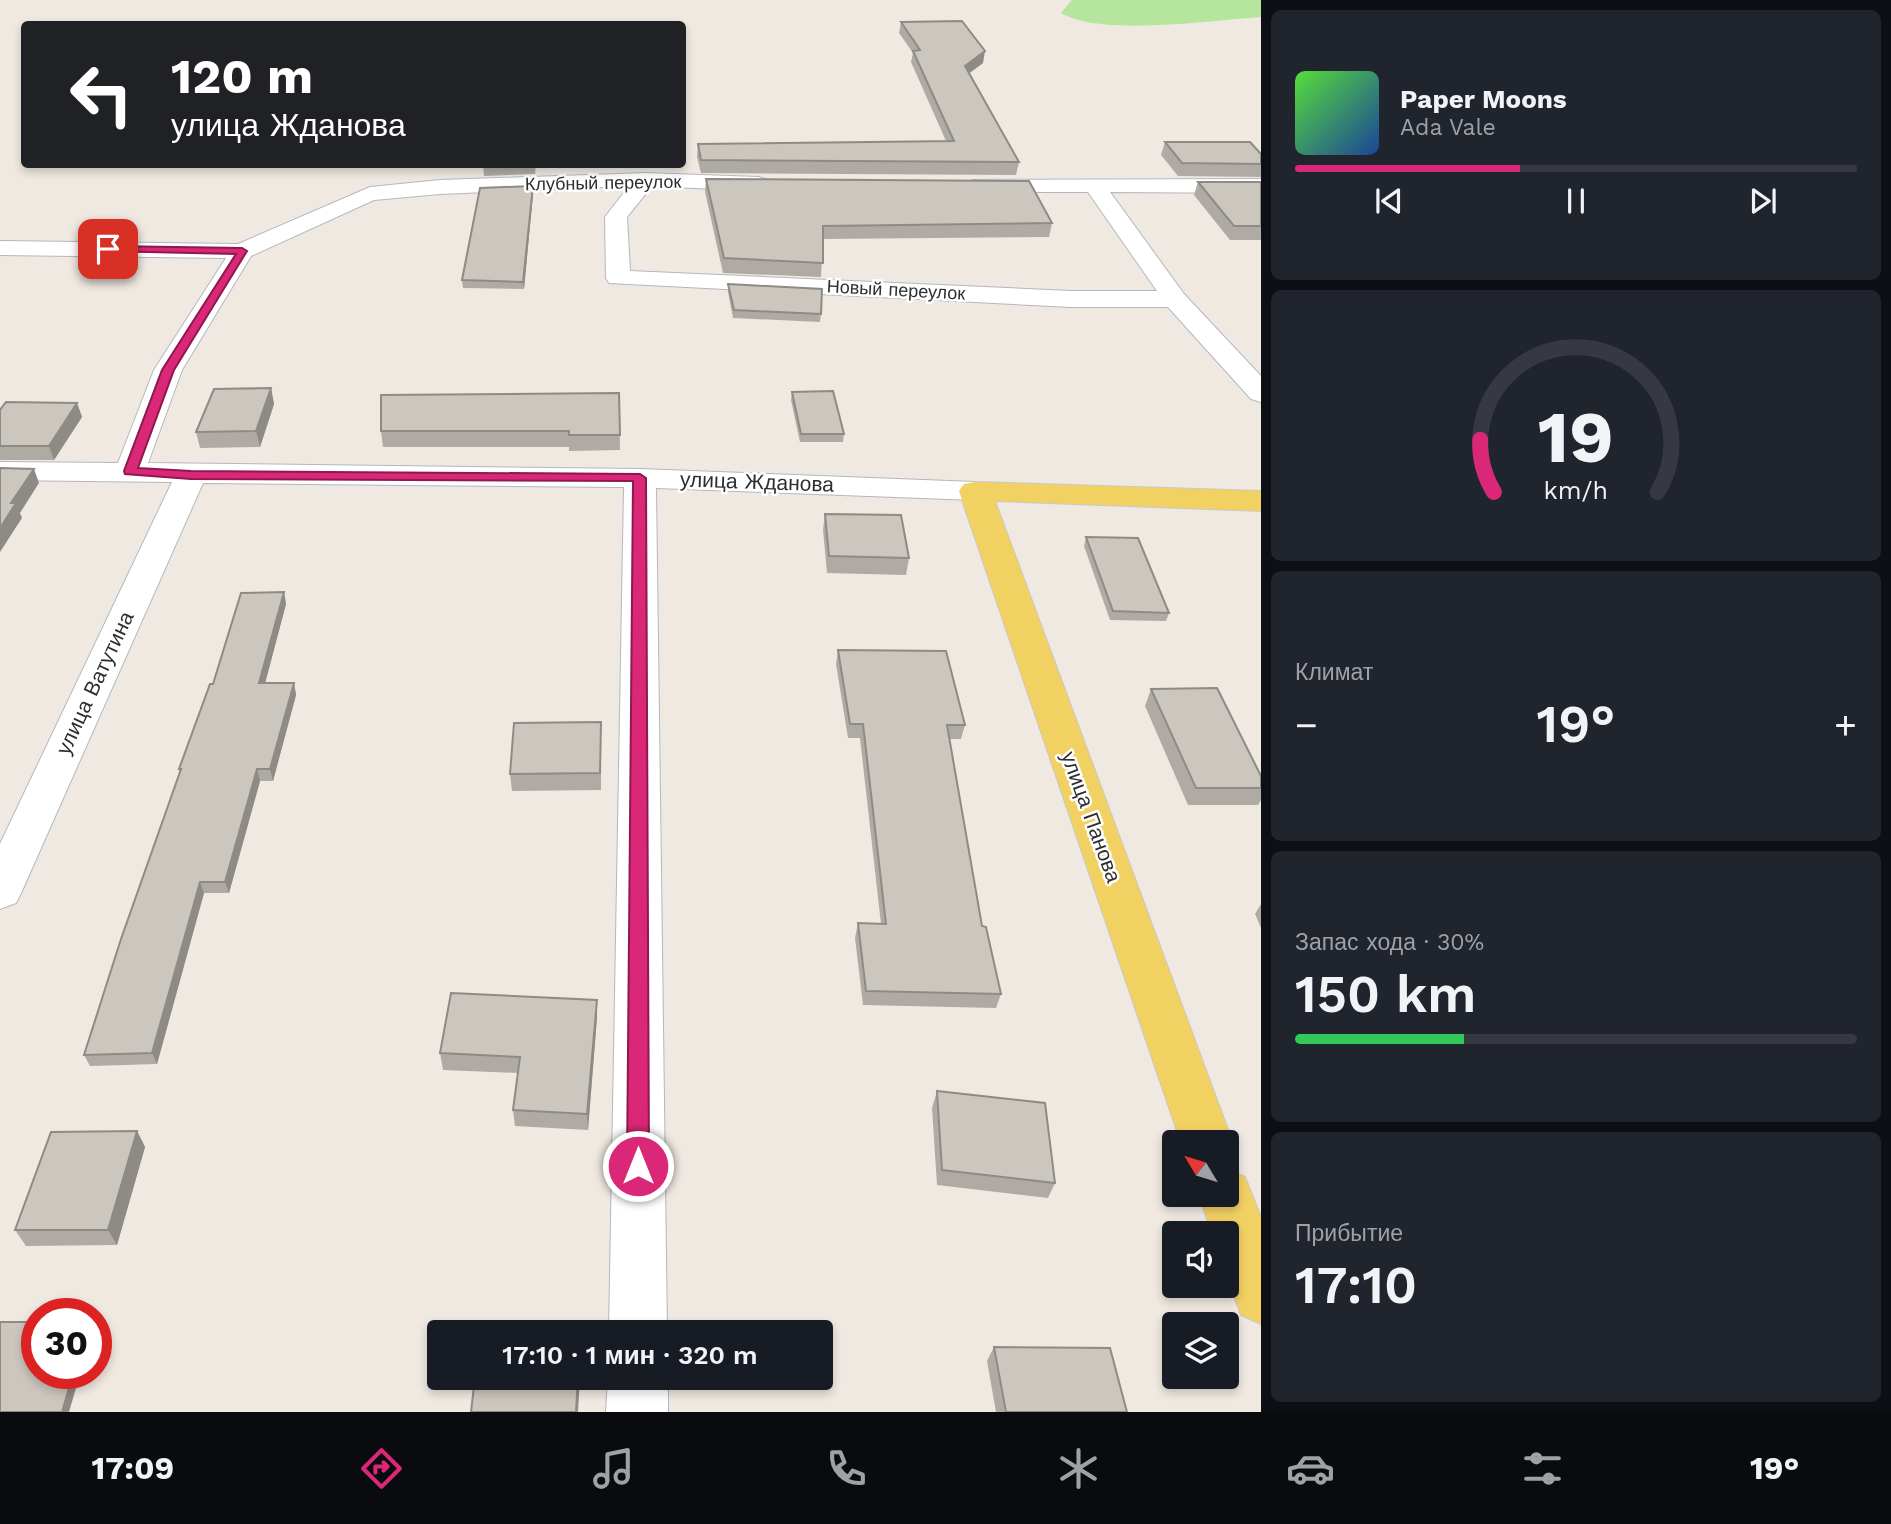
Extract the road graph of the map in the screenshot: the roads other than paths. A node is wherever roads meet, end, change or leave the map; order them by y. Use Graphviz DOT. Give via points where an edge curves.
graph roads {
  1 [pos="646,179"];
  2 [pos="775,184"];
  3 [pos="955,185"];
  4 [pos="1094,185"];
  5 [pos="1261,186"];
  6 [pos="0,248"];
  7 [pos="242,251"];
  8 [pos="1175,299"];
  9 [pos="1261,393"];
  10 [pos="0,471"];
  11 [pos="130,471"];
  12 [pos="191,475"];
  13 [pos="640,478"];
  14 [pos="975,491"];
  15 [pos="1261,502"];
  16 [pos="0,891"];
  17 [pos="1202,1130"];
  18 [pos="1231,1208"];
  19 [pos="1261,1295"];
  20 [pos="638,1320"];
  21 [pos="638,1390"];
  22 [pos="638,1412"];
  1 -- 2 [label="street, Клубный переулок"];
  1 -- 7 [label="street, Клубный переулок" via="370,194"];
  1 -- 8 [label="street, Новый переулок" via="616,217 618,278 1071,299"];
  3 -- 4 [label="street"];
  4 -- 5 [label="street"];
  4 -- 8 [label="street"];
  6 -- 7 [label="street, Клубный переулок"];
  7 -- 11 [label="street" via="168,370"];
  8 -- 9 [label="street"];
  10 -- 11 [label="street, улица Жданова"];
  11 -- 12 [label="street, улица Жданова"];
  12 -- 13 [label="street, улица Жданова"];
  12 -- 16 [label="street, улица Ватутина"];
  13 -- 14 [label="street, улица Жданова"];
  13 -- 20 [label="street"];
  14 -- 15 [label="main road, улица Жданова"];
  14 -- 17 [label="main road, улица Панова"];
  18 -- 19 [label="main road"];
  21 -- 22 [label="street"];
}
